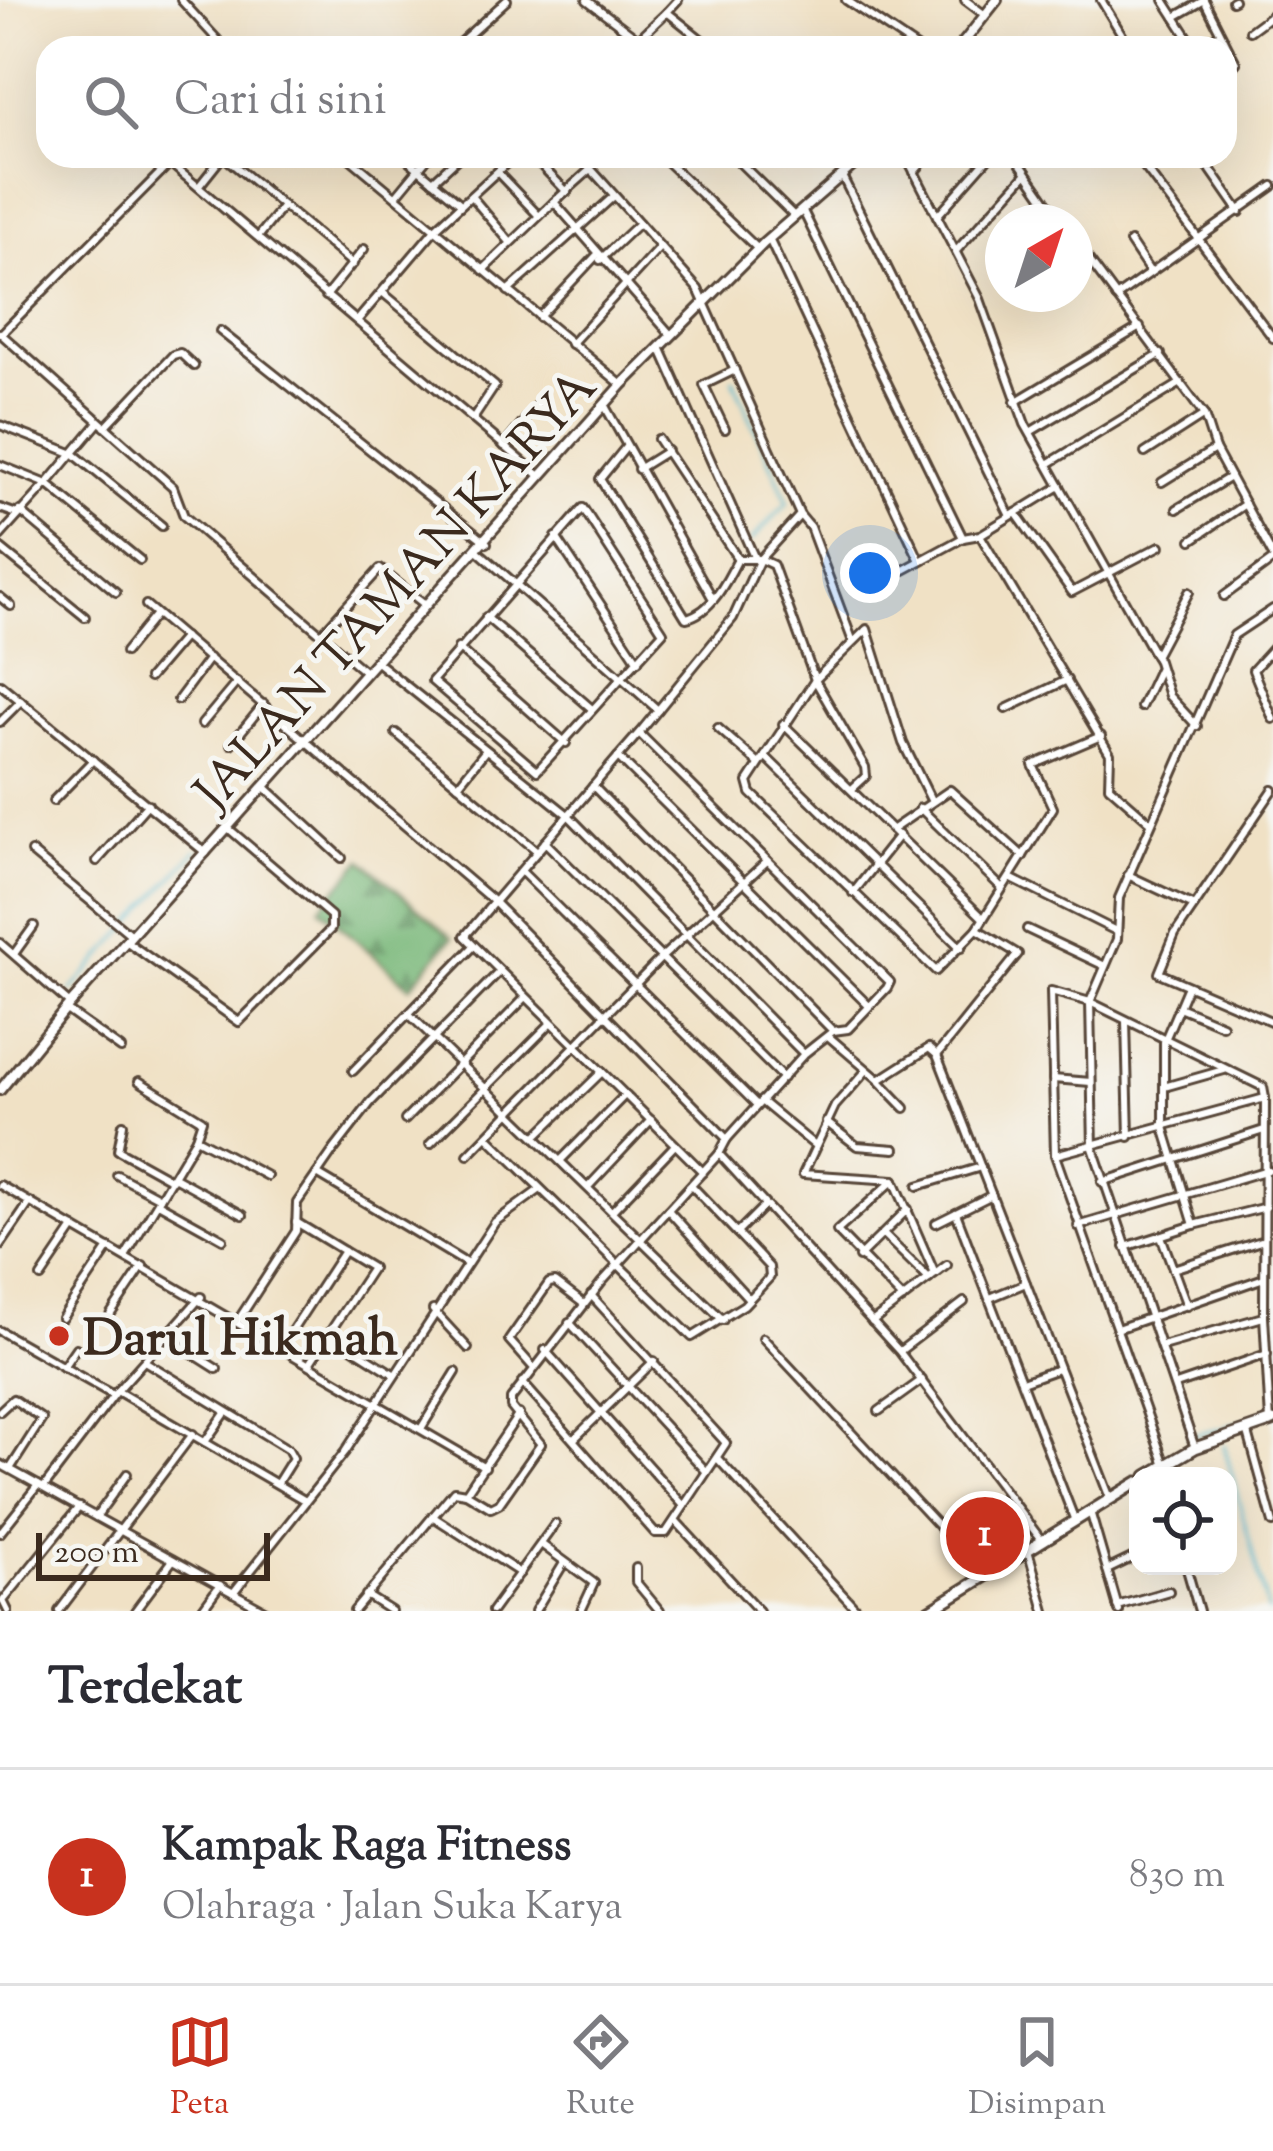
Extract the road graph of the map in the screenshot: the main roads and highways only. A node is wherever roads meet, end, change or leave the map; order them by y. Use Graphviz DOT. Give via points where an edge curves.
graph roads {
  1 [pos="1271,1422"];
  2 [pos="1161,1467"];
  3 [pos="1129,1486"];
  4 [pos="929,1611"];
  1 -- 2 [label="main road" via="1194,1446"];
  3 -- 4 [label="main road"];
}
